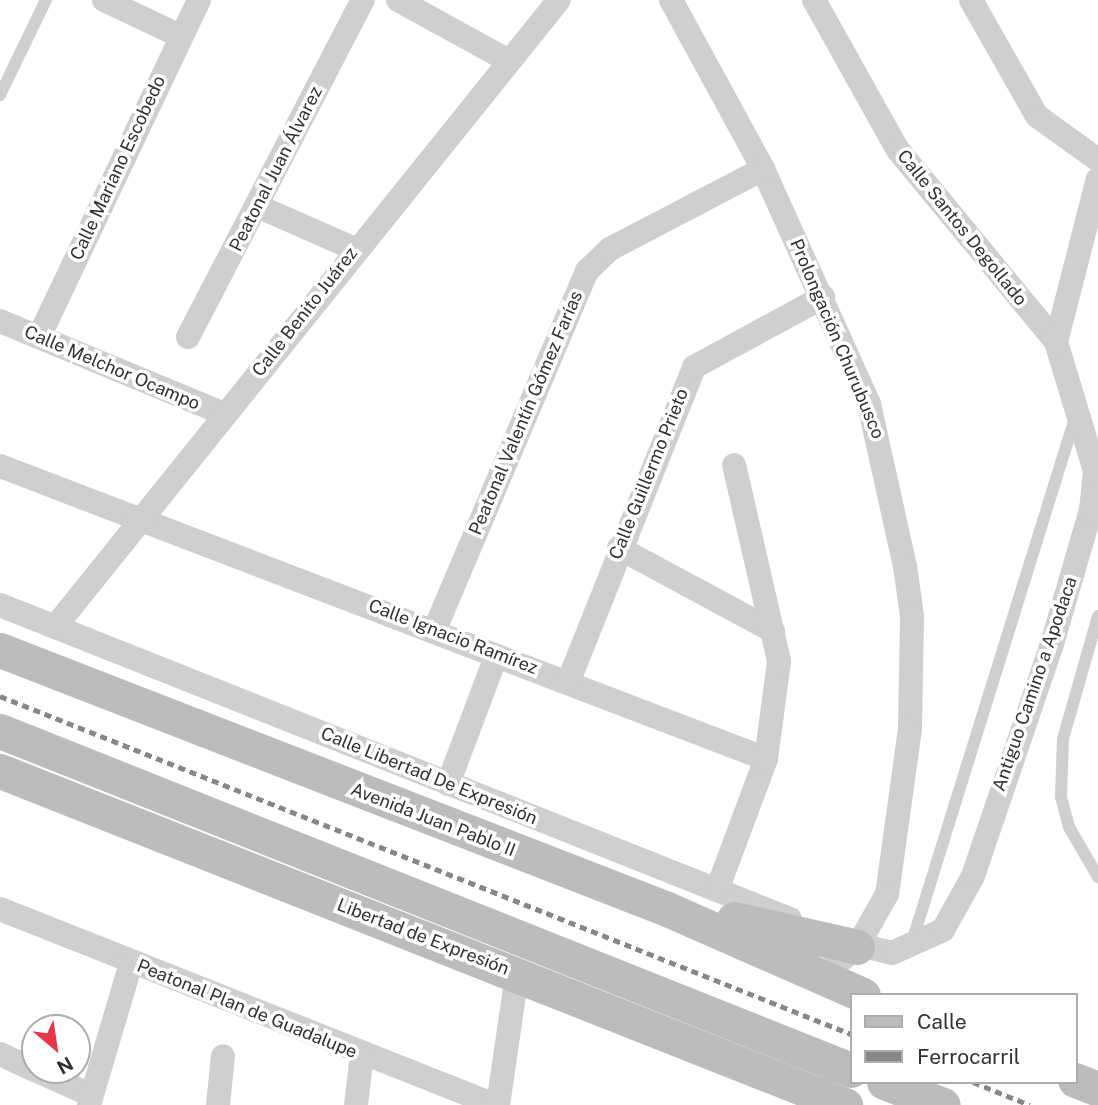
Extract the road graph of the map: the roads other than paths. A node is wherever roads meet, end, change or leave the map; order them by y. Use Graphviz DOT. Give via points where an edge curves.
graph roads {
  1 [pos="46,0"];
  2 [pos="104,0"];
  3 [pos="200,0"];
  4 [pos="363,0"];
  5 [pos="398,0"];
  6 [pos="559,0"];
  7 [pos="671,0"];
  8 [pos="814,0"];
  9 [pos="971,0"];
  10 [pos="180,36"];
  11 [pos="508,60"];
  12 [pos="0,95"];
  13 [pos="1098,160"];
  14 [pos="763,169"];
  15 [pos="1098,179"];
  16 [pos="257,206"];
  17 [pos="355,249"];
  18 [pos="822,297"];
  19 [pos="0,321"];
  20 [pos="39,337"];
  21 [pos="188,337"];
  22 [pos="1056,342"];
  23 [pos="1077,411"];
  24 [pos="224,414"];
  25 [pos="734,465"];
  26 [pos="0,466"];
  27 [pos="139,520"];
  28 [pos="619,548"];
  29 [pos="0,605"];
  30 [pos="1098,617"];
  31 [pos="55,627"];
  32 [pos="435,629"];
  33 [pos="773,631"];
  34 [pos="0,650"];
  35 [pos="496,656"];
  36 [pos="569,680"];
  37 [pos="0,732"];
  38 [pos="766,759"];
  39 [pos="0,771"];
  40 [pos="448,784"];
  41 [pos="1098,877"];
  42 [pos="718,890"];
  43 [pos="0,909"];
  44 [pos="667,909"];
  45 [pos="857,947"];
  46 [pos="911,947"];
  47 [pos="131,963"];
  48 [pos="517,974"];
  49 [pos="822,976"];
  50 [pos="859,993"];
  51 [pos="714,1017"];
  52 [pos="0,1054"];
  53 [pos="362,1055"];
  54 [pos="223,1056"];
  55 [pos="21,1064"];
  56 [pos="850,1070"];
  57 [pos="1077,1081"];
  58 [pos="61,1084"];
  59 [pos="889,1084"];
  60 [pos="1098,1089"];
  61 [pos="90,1100"];
  62 [pos="835,1100"];
  63 [pos="218,1105"];
  64 [pos="356,1105"];
  65 [pos="497,1105"];
  66 [pos="943,1105"];
  1 -- 12 [label="lane"];
  2 -- 10 [label="street"];
  3 -- 10 [label="street, Calle Mariano Escobedo"];
  4 -- 16 [label="street, Peatonal Juan Álvarez"];
  5 -- 11 [label="street"];
  6 -- 11 [label="street, Calle Benito Juárez"];
  7 -- 14 [label="street, Prolongación Churubusco"];
  8 -- 22 [label="street, Calle Santos Degollado" via="898,150"];
  9 -- 13 [label="street" via="1037,116"];
  10 -- 20 [label="street, Calle Mariano Escobedo"];
  11 -- 17 [label="street, Calle Benito Juárez"];
  14 -- 18 [label="street, Prolongación Churubusco"];
  14 -- 32 [label="street, Peatonal Valentín Gómez Farías" via="610,249 587,271"];
  15 -- 22 [label="street"];
  16 -- 17 [label="street"];
  16 -- 21 [label="street, Peatonal Juan Álvarez"];
  17 -- 24 [label="street, Calle Benito Juárez"];
  18 -- 28 [label="street, Calle Guillermo Prieto" via="694,368"];
  18 -- 45 [label="street, Prolongación Churubusco" via="879,432 912,616 910,729 897,834 887,894"];
  19 -- 20 [label="street, Calle Melchor Ocampo"];
  20 -- 24 [label="street, Calle Melchor Ocampo"];
  22 -- 23 [label="street, Antiguo Camino a Apodaca"];
  23 -- 46 [label="lane"];
  23 -- 46 [label="street, Antiguo Camino a Apodaca" via="1095,471 1091,510 1052,644 963,896 943,930"];
  24 -- 27 [label="street, Calle Benito Juárez"];
  25 -- 33 [label="street"];
  26 -- 27 [label="street, Calle Ignacio Ramírez"];
  27 -- 31 [label="street, Calle Benito Juárez"];
  27 -- 32 [label="street, Calle Ignacio Ramírez"];
  28 -- 33 [label="street"];
  28 -- 36 [label="street, Calle Guillermo Prieto"];
  29 -- 31 [label="street, Calle Libertad De Expresión"];
  30 -- 41 [label="lane" via="1063,739 1061,797 1069,827"];
  31 -- 40 [label="street, Calle Libertad De Expresión"];
  32 -- 35 [label="street, Calle Ignacio Ramírez"];
  33 -- 38 [label="street" via="779,661"];
  34 -- 44 [label="main road, Avenida Juan Pablo II"];
  35 -- 36 [label="street, Calle Ignacio Ramírez"];
  35 -- 40 [label="street"];
  36 -- 38 [label="street, Calle Ignacio Ramírez"];
  37 -- 51 [label="main road"];
  38 -- 42 [label="street"];
  39 -- 48 [label="main road, Libertad de Expresión"];
  40 -- 42 [label="street, Calle Libertad De Expresión"];
  42 -- 45 [label="street, Calle Libertad De Expresión"];
  43 -- 47 [label="street, Peatonal Plan de Guadalupe"];
  44 -- 45 [label="main road"];
  44 -- 49 [label="main road, Avenida Juan Pablo II"];
  45 -- 46 [label="street, Antiguo Camino a Apodaca" via="879,954"];
  45 -- 49 [label="street"];
  47 -- 53 [label="street, Peatonal Plan de Guadalupe"];
  47 -- 61 [label="street"];
  48 -- 62 [label="main road, Libertad de Expresión"];
  48 -- 65 [label="street"];
  49 -- 50 [label="main road, Avenida Juan Pablo II"];
  51 -- 56 [label="main road"];
  51 -- 62 [label="main road"];
  52 -- 55 [label="street"];
  53 -- 64 [label="street"];
  53 -- 65 [label="street, Peatonal Plan de Guadalupe"];
  54 -- 63 [label="street"];
  57 -- 60 [label="main road"];
  58 -- 61 [label="street"];
  59 -- 66 [label="main road"];
}
